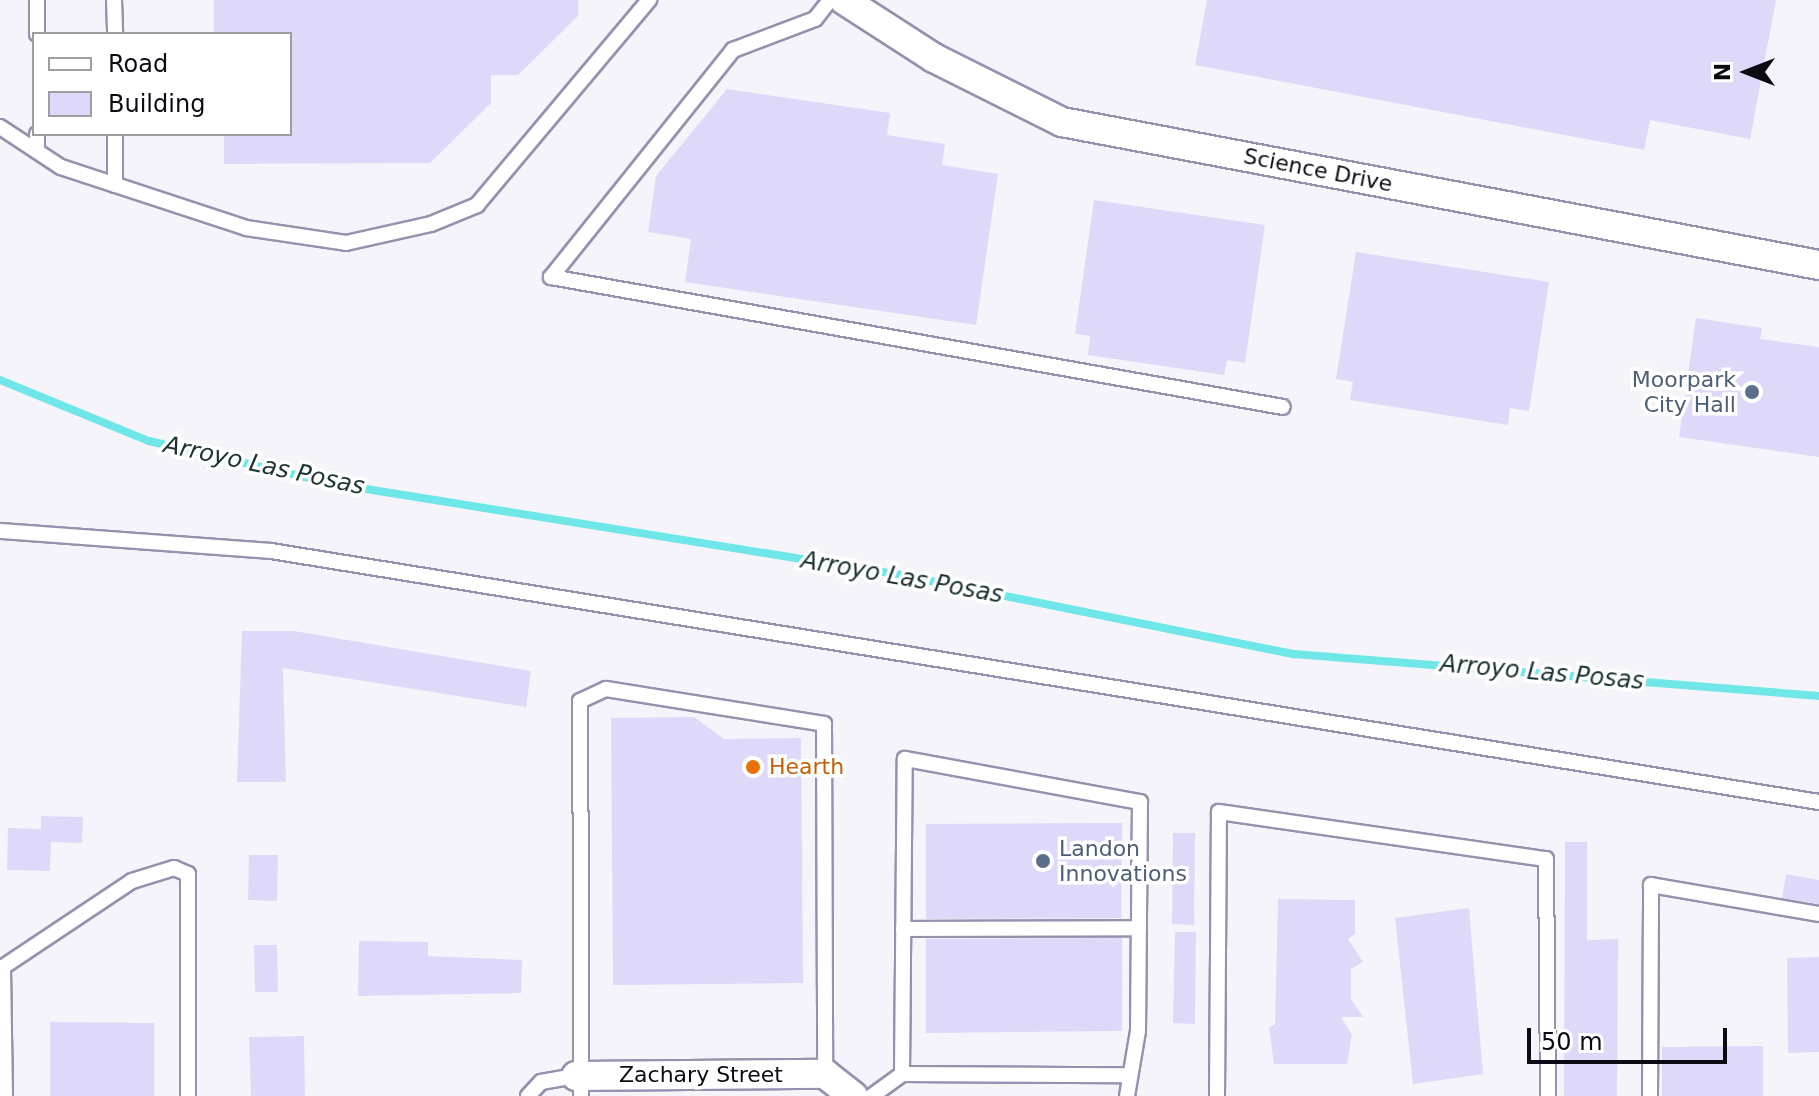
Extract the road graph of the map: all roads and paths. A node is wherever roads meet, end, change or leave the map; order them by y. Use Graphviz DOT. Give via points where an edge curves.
graph roads {
  1 [pos="37,0"];
  2 [pos="114,0"];
  3 [pos="649,0"];
  4 [pos="830,0"];
  5 [pos="844,0"];
  6 [pos="37,32"];
  7 [pos="115,32"];
  8 [pos="0,127"];
  9 [pos="37,136"];
  10 [pos="115,136"];
  11 [pos="37,151"];
  12 [pos="115,185"];
  13 [pos="1819,265"];
  14 [pos="1283,407"];
  15 [pos="0,531"];
  16 [pos="1819,802"];
  17 [pos="1819,914"];
  18 [pos="1139,928"];
  19 [pos="903,929"];
  20 [pos="825,1074"];
  21 [pos="902,1074"];
  22 [pos="1127,1075"];
  23 [pos="579,1083"];
  24 [pos="5,1096"];
  25 [pos="188,1096"];
  26 [pos="528,1096"];
  27 [pos="853,1096"];
  28 [pos="872,1096"];
  29 [pos="1127,1096"];
  30 [pos="1217,1096"];
  31 [pos="1548,1096"];
  32 [pos="1650,1096"];
  1 -- 6 [label="lane"];
  2 -- 7 [label="lane"];
  3 -- 12 [label="lane" via="477,205 431,224 346,243 246,228"];
  4 -- 14 [label="lane" via="815,19 733,50 551,277"];
  5 -- 13 [label="street, Science Drive" via="934,58 1062,122"];
  8 -- 11 [label="lane"];
  9 -- 11 [label="lane"];
  10 -- 12 [label="lane"];
  11 -- 12 [label="lane" via="61,167"];
  15 -- 16 [label="lane" via="271,551"];
  17 -- 32 [label="lane" via="1651,885"];
  18 -- 19 [label="lane"];
  18 -- 19 [label="lane" via="1140,802 905,759"];
  18 -- 22 [label="lane" via="1138,1031"];
  19 -- 21 [label="lane"];
  20 -- 23 [label="street, Zachary Street"];
  20 -- 23 [label="lane" via="824,724 606,689 580,701"];
  20 -- 27 [label="street"];
  21 -- 22 [label="lane"];
  21 -- 28 [label="lane"];
  22 -- 29 [label="lane"];
  23 -- 26 [label="lane" via="541,1082"];
  24 -- 25 [label="lane" via="3,967 132,881 182,868 188,874"];
  30 -- 31 [label="lane" via="1219,812 1546,859"];
}
